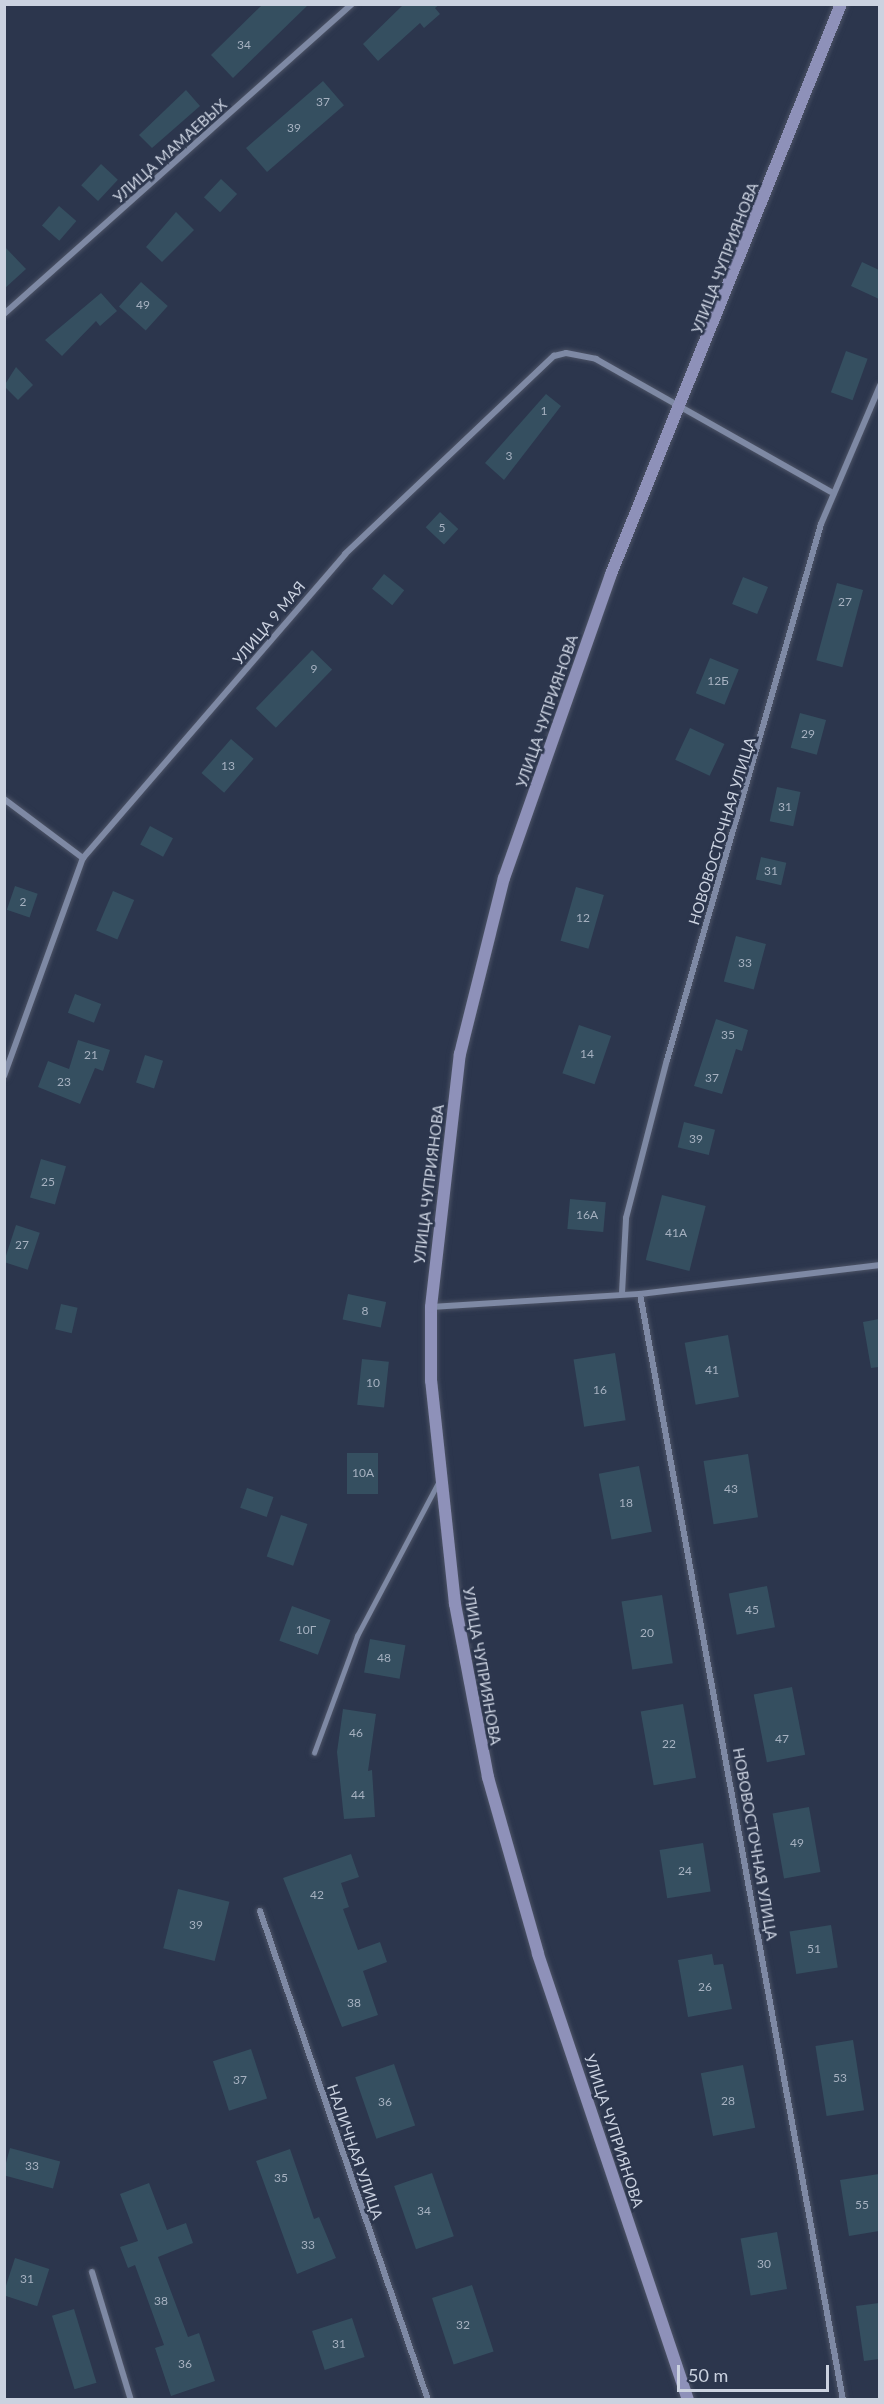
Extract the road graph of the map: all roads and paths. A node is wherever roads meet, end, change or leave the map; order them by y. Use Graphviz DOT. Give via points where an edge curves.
graph roads {
  1 [pos="352,4"];
  2 [pos="841,4"];
  3 [pos="4,315"];
  4 [pos="879,386"];
  5 [pos="684,405"];
  6 [pos="831,492"];
  7 [pos="4,799"];
  8 [pos="83,858"];
  9 [pos="4,1076"];
  10 [pos="879,1265"];
  11 [pos="622,1293"];
  12 [pos="640,1294"];
  13 [pos="430,1307"];
  14 [pos="440,1479"];
  15 [pos="314,1753"];
  16 [pos="260,1911"];
  17 [pos="92,2272"];
  18 [pos="131,2400"];
  19 [pos="428,2400"];
  20 [pos="688,2400"];
  21 [pos="843,2400"];
  1 -- 3 [label="street, УЛИЦА МАМАЕВЫХ"];
  2 -- 5 [label="street, УЛИЦА ЧУПРИЯНОВА"];
  4 -- 6 [label="street, НОВОВОСТОЧНАЯ УЛИЦА"];
  5 -- 6 [label="street, УЛИЦА 9 МАЯ"];
  5 -- 8 [label="street, УЛИЦА 9 МАЯ" via="582,354 554,356 345,554"];
  5 -- 13 [label="street, УЛИЦА ЧУПРИЯНОВА" via="611,574 504,878 460,1054"];
  6 -- 11 [label="street, НОВОВОСТОЧНАЯ УЛИЦА" via="647,1135 627,1218"];
  7 -- 8 [label="street"];
  8 -- 9 [label="street, УЛИЦА 9 МАЯ"];
  10 -- 12 [label="street"];
  11 -- 12 [label="street"];
  11 -- 13 [label="street"];
  12 -- 21 [label="street, НОВОВОСТОЧНАЯ УЛИЦА"];
  13 -- 14 [label="street, УЛИЦА ЧУПРИЯНОВА"];
  14 -- 15 [label="lane" via="357,1636"];
  14 -- 20 [label="street, УЛИЦА ЧУПРИЯНОВА" via="456,1614 488,1777 538,1953"];
  16 -- 19 [label="street, НАЛИЧНАЯ УЛИЦА"];
  17 -- 18 [label="street"];
}
